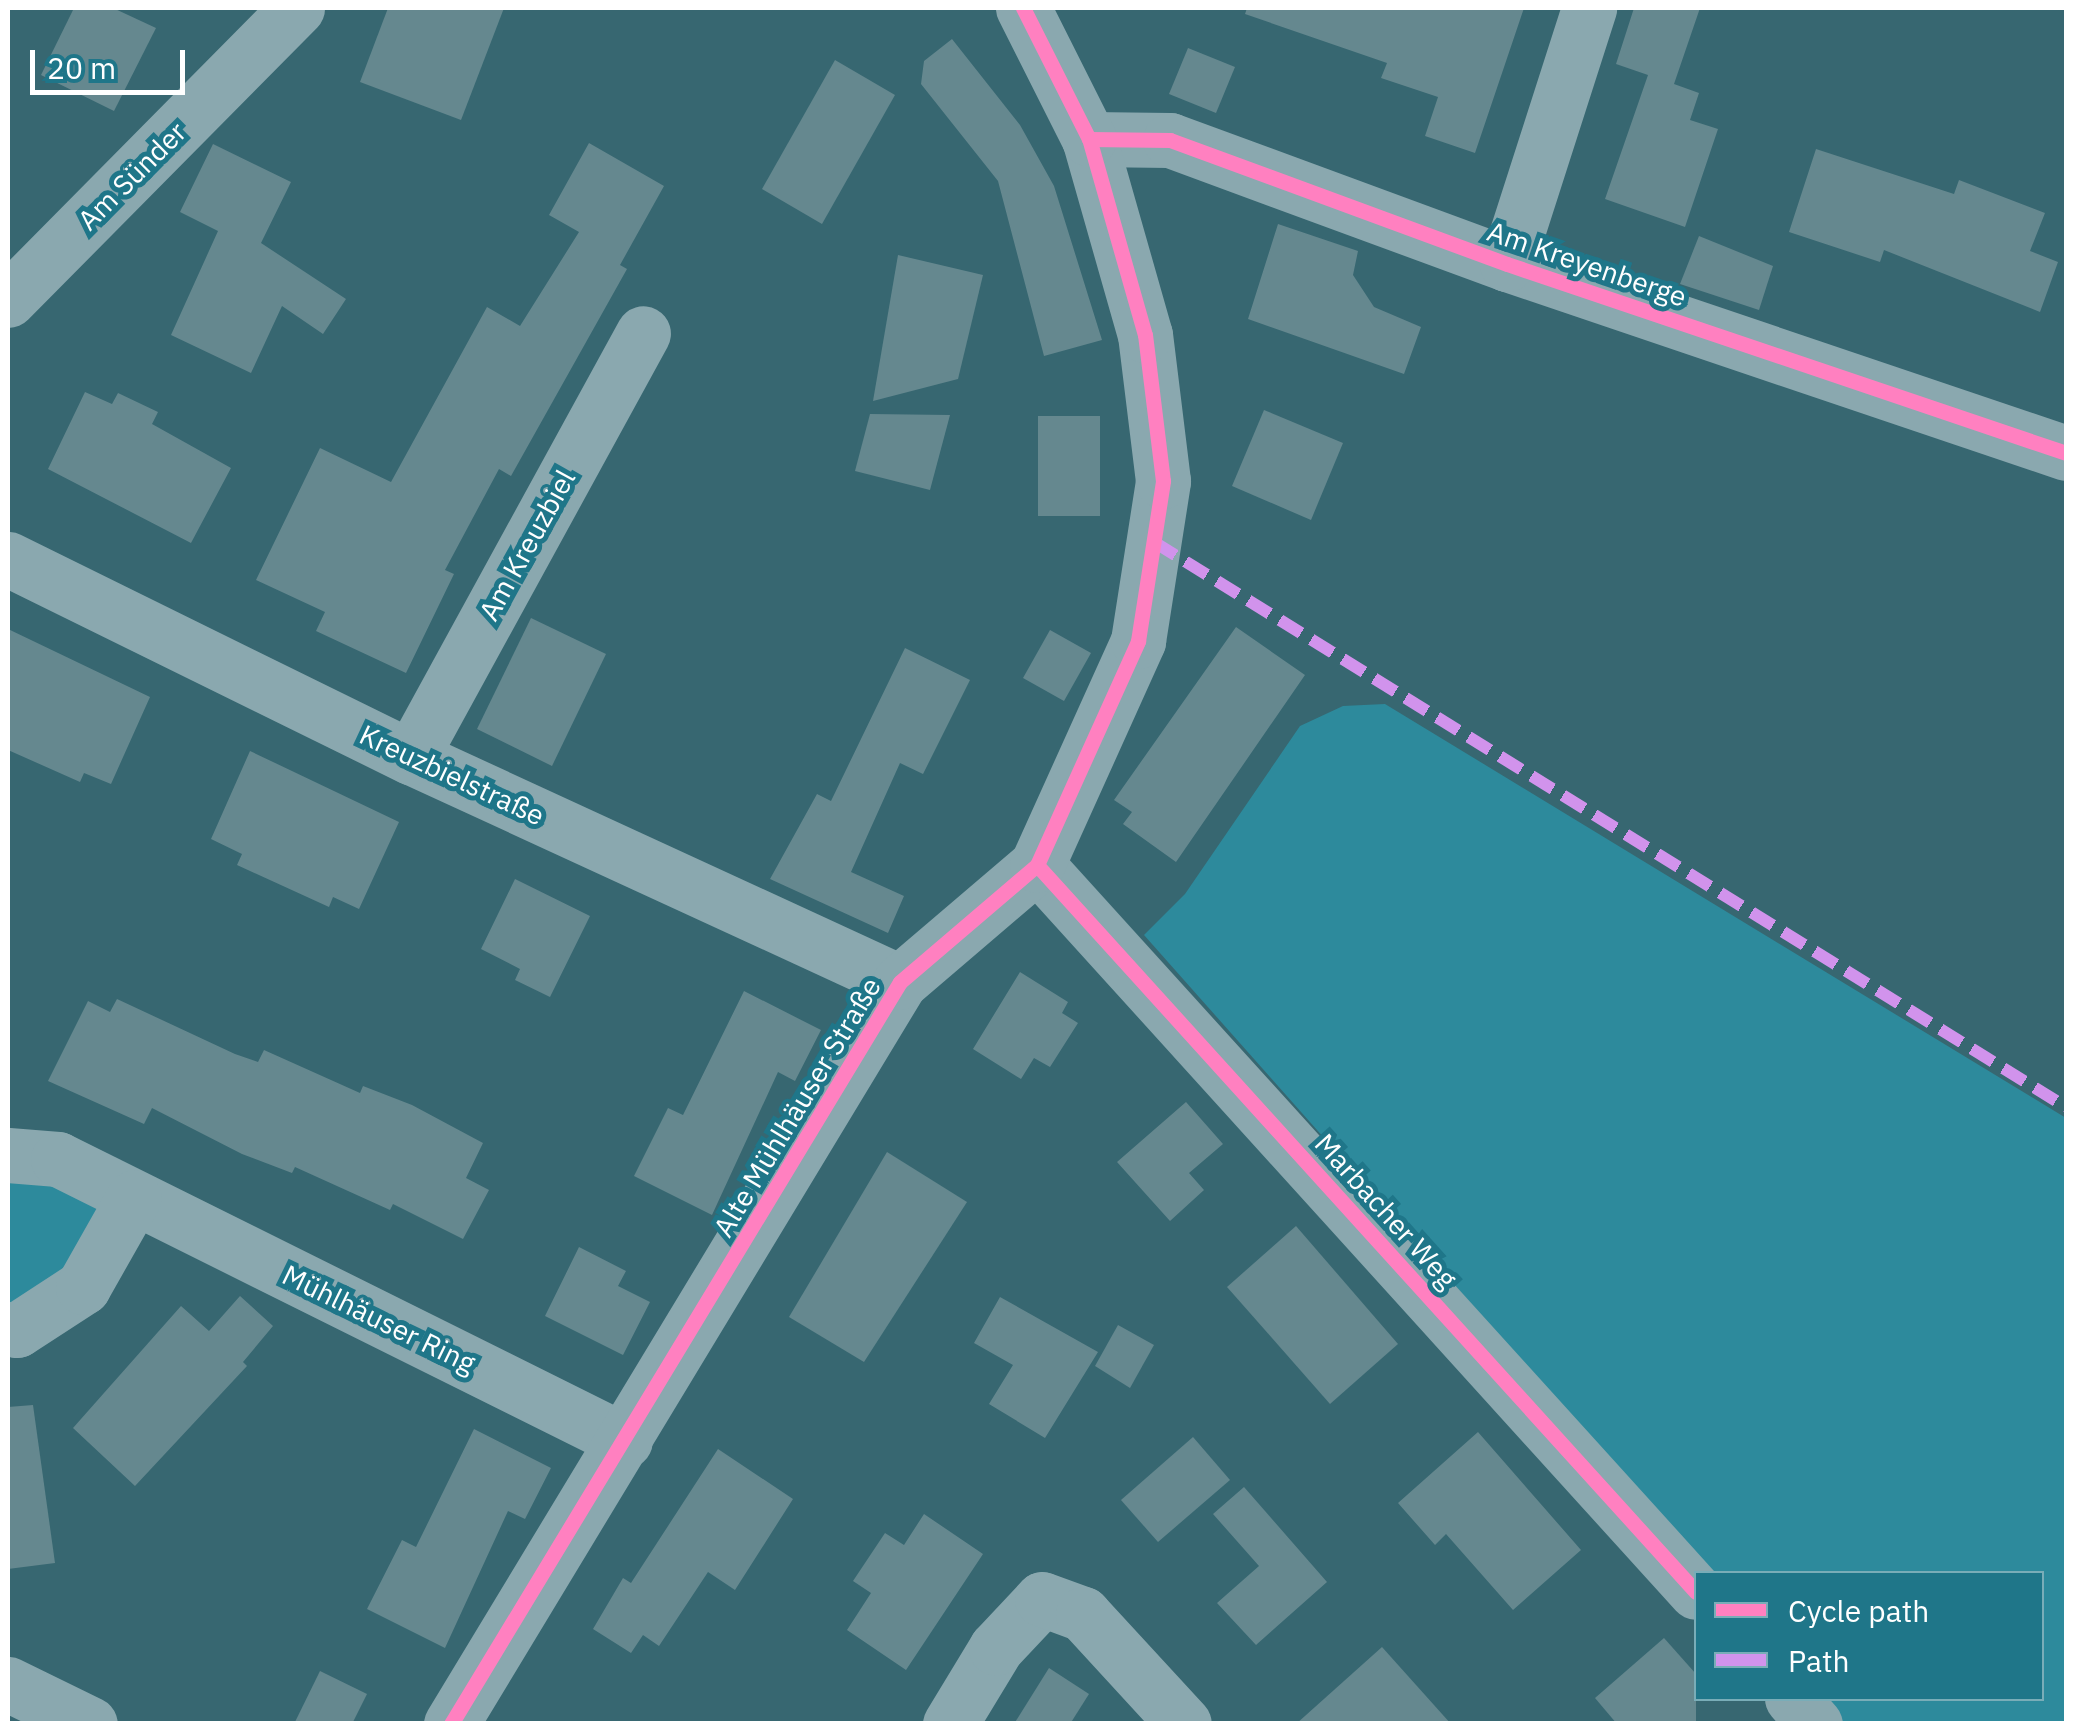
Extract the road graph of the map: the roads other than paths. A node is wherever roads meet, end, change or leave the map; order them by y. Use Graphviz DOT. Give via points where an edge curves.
graph roads {
  1 [pos="297,8"];
  2 [pos="1023,8"];
  3 [pos="1589,8"];
  4 [pos="1090,139"];
  5 [pos="1507,264"];
  6 [pos="8,300"];
  7 [pos="642,334"];
  8 [pos="2066,452"];
  9 [pos="8,559"];
  10 [pos="411,756"];
  11 [pos="1037,865"];
  12 [pos="900,982"];
  13 [pos="8,1155"];
  14 [pos="134,1197"];
  15 [pos="8,1329"];
  16 [pos="625,1441"];
  17 [pos="1694,1590"];
  18 [pos="8,1684"];
  19 [pos="1795,1701"];
  20 [pos="90,1724"];
  21 [pos="451,1724"];
  22 [pos="950,1724"];
  23 [pos="1184,1724"];
  24 [pos="1815,1724"];
  1 -- 6 [label="street, Am Sünder"];
  2 -- 4 [label="street, Alte Mühlhäuser Straße"];
  3 -- 5 [label="street"];
  4 -- 5 [label="street, Am Kreyenberge" via="1170,140"];
  4 -- 11 [label="street, Alte Mühlhäuser Straße" via="1145,335 1164,480 1138,641"];
  5 -- 8 [label="street, Am Kreyenberge"];
  7 -- 10 [label="street, Am Kreuzbiel"];
  9 -- 10 [label="street, Kreuzbielstraße"];
  10 -- 12 [label="street, Kreuzbielstraße"];
  11 -- 12 [label="street, Alte Mühlhäuser Straße"];
  11 -- 17 [label="street, Marbacher Weg"];
  12 -- 16 [label="street, Alte Mühlhäuser Straße"];
  13 -- 14 [label="street, Mühlhäuser Ring" via="58,1159"];
  14 -- 15 [label="street" via="83,1286 17,1330"];
  14 -- 16 [label="street, Mühlhäuser Ring"];
  16 -- 21 [label="street, Alte Mühlhäuser Straße"];
  18 -- 20 [label="street"];
  19 -- 24 [label="street"];
  22 -- 23 [label="street" via="996,1648 1042,1599 1083,1614"];
}
